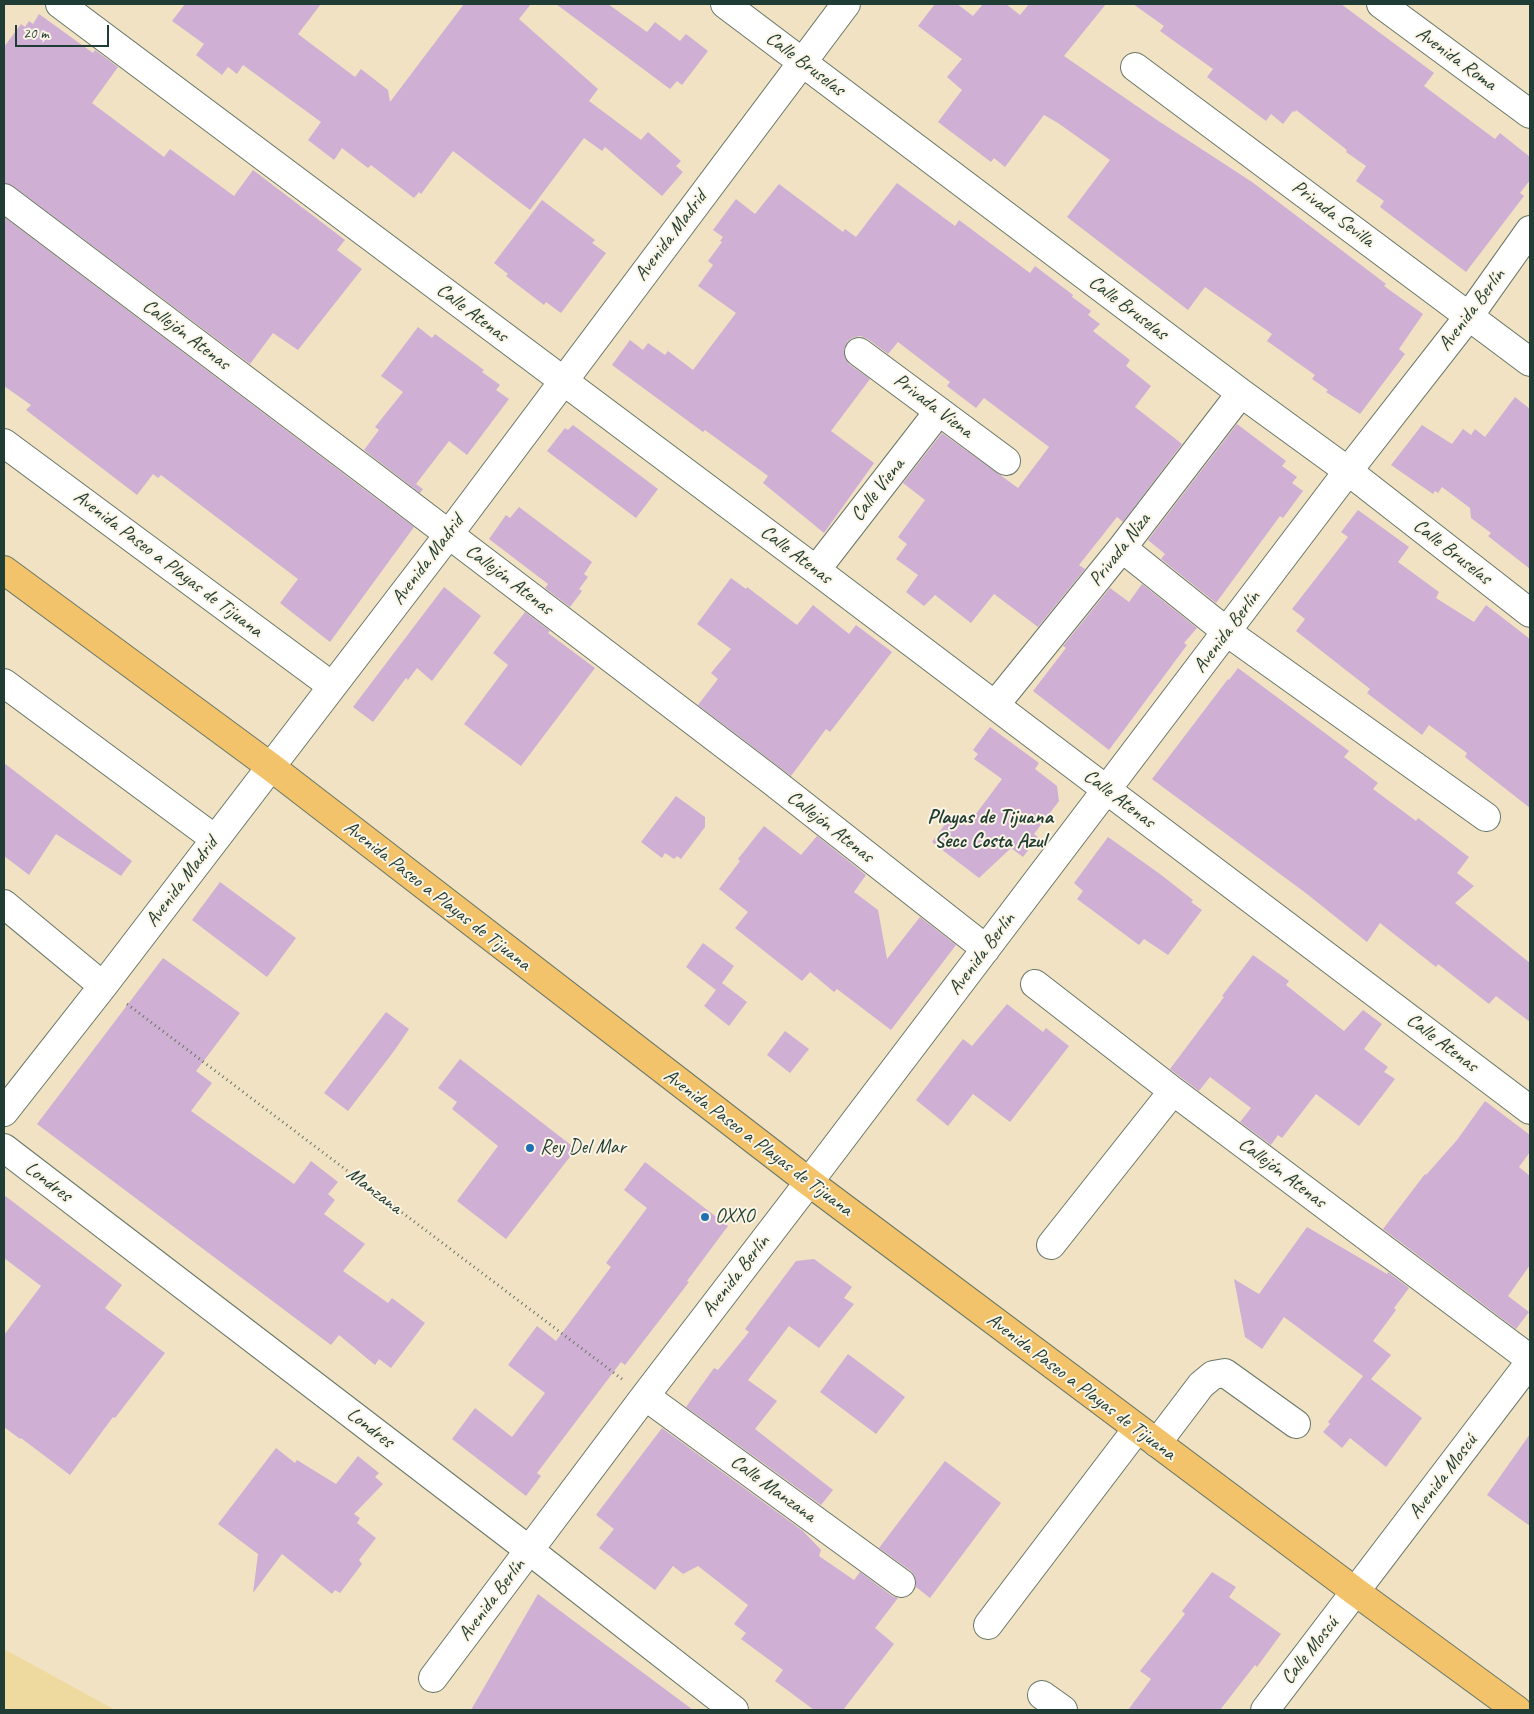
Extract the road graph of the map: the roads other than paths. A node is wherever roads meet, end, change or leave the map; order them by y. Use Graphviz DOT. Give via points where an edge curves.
graph roads {
  1 [pos="60,4"];
  2 [pos="726,4"];
  3 [pos="846,4"];
  4 [pos="1381,4"];
  5 [pos="802,62"];
  6 [pos="1135,66"];
  7 [pos="1530,114"];
  8 [pos="4,198"];
  9 [pos="1530,230"];
  10 [pos="1469,316"];
  11 [pos="859,352"];
  12 [pos="1530,362"];
  13 [pos="562,381"];
  14 [pos="1242,394"];
  15 [pos="940,411"];
  16 [pos="4,443"];
  17 [pos="1006,461"];
  18 [pos="1348,471"];
  19 [pos="449,534"];
  20 [pos="1122,548"];
  21 [pos="4,570"];
  22 [pos="816,570"];
  23 [pos="1530,613"];
  24 [pos="1227,632"];
  25 [pos="4,683"];
  26 [pos="332,686"];
  27 [pos="995,705"];
  28 [pos="271,767"];
  29 [pos="1107,790"];
  30 [pos="1486,817"];
  31 [pos="215,839"];
  32 [pos="4,904"];
  33 [pos="986,949"];
  34 [pos="1035,984"];
  35 [pos="103,986"];
  36 [pos="1173,1091"];
  37 [pos="1530,1110"];
  38 [pos="4,1112"];
  39 [pos="4,1148"];
  40 [pos="809,1182"];
  41 [pos="1051,1246"];
  42 [pos="1530,1361"];
  43 [pos="644,1396"];
  44 [pos="1296,1424"];
  45 [pos="1147,1436"];
  46 [pos="529,1550"];
  47 [pos="901,1583"];
  48 [pos="1356,1592"];
  49 [pos="988,1625"];
  50 [pos="433,1678"];
  51 [pos="734,1710"];
  52 [pos="1265,1710"];
  53 [pos="1517,1710"];
  1 -- 13 [label="street, Calle Atenas"];
  2 -- 5 [label="street, Calle Bruselas"];
  3 -- 5 [label="street, Avenida Madrid"];
  4 -- 7 [label="street, Avenida Roma"];
  5 -- 13 [label="street, Avenida Madrid"];
  5 -- 14 [label="street, Calle Bruselas"];
  6 -- 10 [label="street, Privada Sevilla"];
  8 -- 19 [label="street, Callejón Atenas"];
  9 -- 10 [label="street, Avenida Berlín"];
  10 -- 12 [label="street, Privada Sevilla"];
  10 -- 18 [label="street, Avenida Berlín"];
  11 -- 15 [label="street, Privada Viena"];
  13 -- 19 [label="street, Avenida Madrid"];
  13 -- 22 [label="street, Calle Atenas"];
  14 -- 18 [label="street, Calle Bruselas"];
  14 -- 20 [label="street, Privada Niza"];
  15 -- 17 [label="street, Privada Viena"];
  15 -- 22 [label="street, Calle Viena"];
  16 -- 26 [label="street, Avenida Paseo a Playas de Tijuana"];
  18 -- 23 [label="street, Calle Bruselas"];
  18 -- 24 [label="street, Avenida Berlín"];
  19 -- 26 [label="street, Avenida Madrid"];
  19 -- 33 [label="street, Callejón Atenas"];
  20 -- 24 [label="street"];
  20 -- 27 [label="street, Privada Niza"];
  21 -- 28 [label="main road, Avenida Paseo a Playas de Tijuana"];
  22 -- 27 [label="street, Calle Atenas"];
  24 -- 29 [label="street, Avenida Berlín"];
  24 -- 30 [label="street"];
  25 -- 31 [label="street"];
  26 -- 28 [label="street, Avenida Madrid"];
  27 -- 29 [label="street, Calle Atenas"];
  28 -- 31 [label="street, Avenida Madrid"];
  28 -- 40 [label="main road, Avenida Paseo a Playas de Tijuana"];
  29 -- 33 [label="street, Avenida Berlín"];
  29 -- 37 [label="street, Calle Atenas"];
  31 -- 35 [label="street, Avenida Madrid"];
  32 -- 35 [label="street"];
  33 -- 40 [label="street, Avenida Berlín"];
  34 -- 36 [label="street, Callejón Atenas"];
  35 -- 38 [label="street, Avenida Madrid"];
  36 -- 41 [label="street"];
  36 -- 42 [label="street, Callejón Atenas"];
  39 -- 46 [label="street, Londres"];
  40 -- 43 [label="street, Avenida Berlín"];
  40 -- 45 [label="main road, Avenida Paseo a Playas de Tijuana"];
  42 -- 48 [label="street, Avenida Moscú"];
  43 -- 46 [label="street, Avenida Berlín"];
  43 -- 47 [label="street, Calle Manzana"];
  44 -- 45 [label="street" via="1225,1373 1212,1375"];
  45 -- 48 [label="main road, Avenida Paseo a Playas de Tijuana"];
  45 -- 49 [label="street"];
  46 -- 50 [label="street, Avenida Berlín"];
  46 -- 51 [label="street, Londres"];
  48 -- 52 [label="street, Calle Moscú"];
  48 -- 53 [label="main road, Avenida Paseo a Playas de Tijuana"];
}
